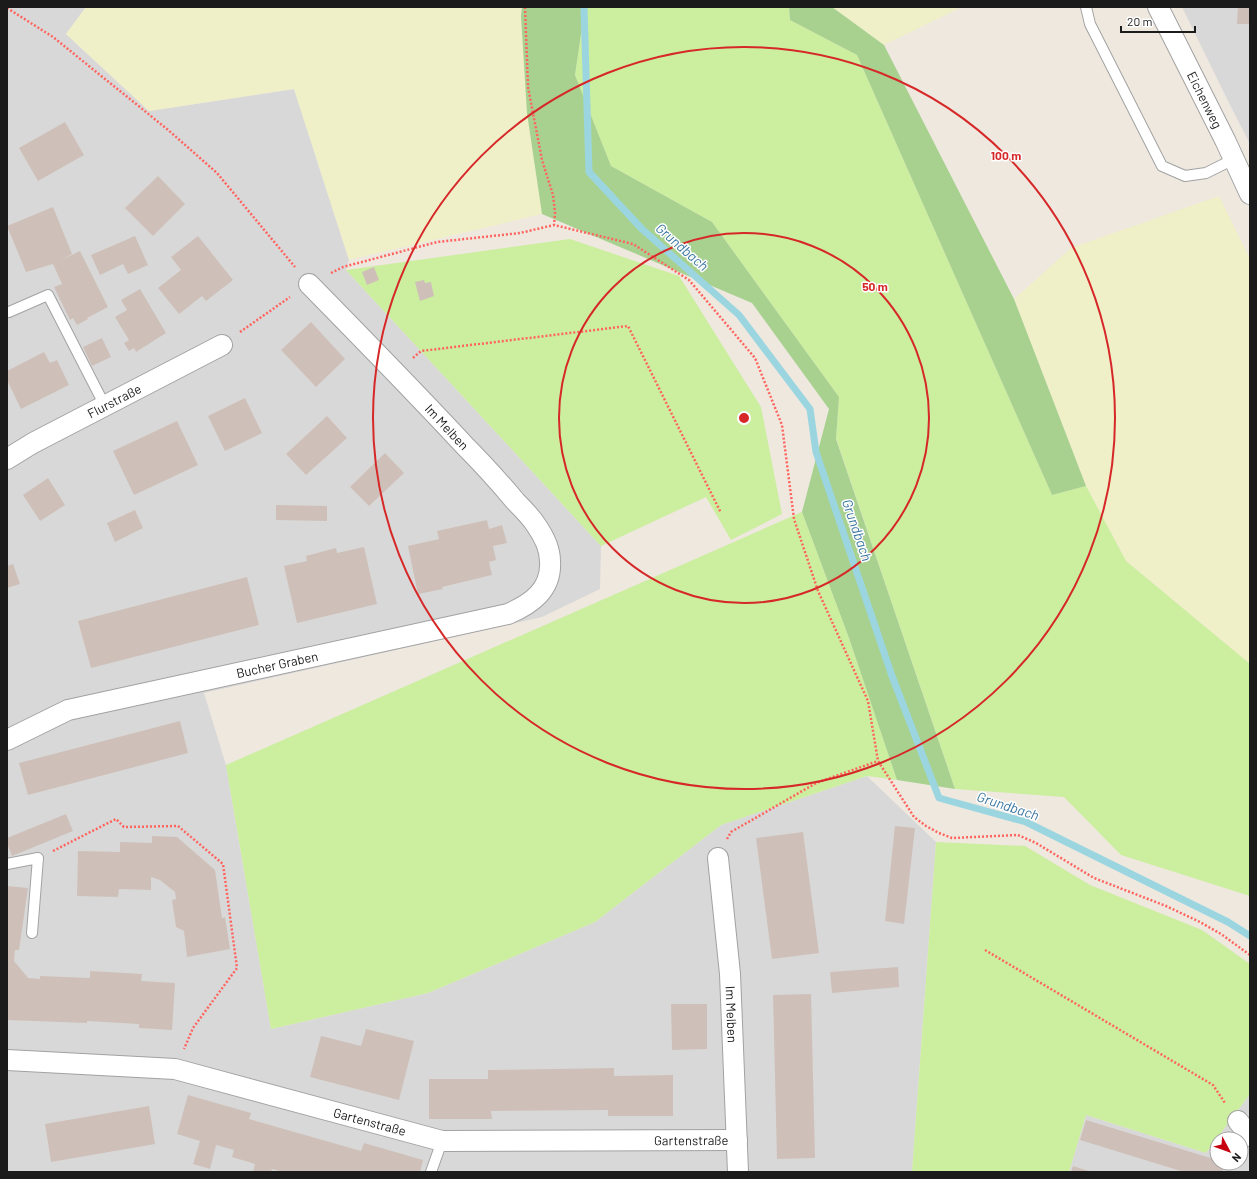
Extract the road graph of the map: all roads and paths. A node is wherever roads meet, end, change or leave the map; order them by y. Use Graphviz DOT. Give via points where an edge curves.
graph roads {
  1 [pos="526,7"];
  2 [pos="1086,7"];
  3 [pos="1158,7"];
  4 [pos="7,8"];
  5 [pos="1234,159"];
  6 [pos="1250,194"];
  7 [pos="554,225"];
  8 [pos="309,284"];
  9 [pos="9,312"];
  10 [pos="222,345"];
  11 [pos="396,372"];
  12 [pos="105,406"];
  13 [pos="7,459"];
  14 [pos="721,513"];
  15 [pos="545,587"];
  16 [pos="7,740"];
  17 [pos="878,761"];
  18 [pos="38,858"];
  19 [pos="718,858"];
  20 [pos="7,864"];
  21 [pos="32,933"];
  22 [pos="985,950"];
  23 [pos="1250,955"];
  24 [pos="7,1060"];
  25 [pos="175,1069"];
  26 [pos="1238,1121"];
  27 [pos="1250,1136"];
  28 [pos="737,1140"];
  29 [pos="442,1141"];
  30 [pos="431,1172"];
  31 [pos="738,1172"];
  1 -- 7 [label="path" via="528,87 542,160 553,195"];
  2 -- 5 [label="lane" via="1090,24 1162,166 1185,176 1206,173"];
  3 -- 5 [label="street, Eichenweg"];
  4 -- 8 [label="path" via="53,37 217,173"];
  5 -- 6 [label="street, Eichenweg"];
  7 -- 8 [label="path" via="520,233 437,242 343,267"];
  7 -- 17 [label="path" via="633,244 689,280 755,358 782,425 794,519 818,591 868,701"];
  8 -- 10 [label="path"];
  8 -- 11 [label="street, Im Melben"];
  9 -- 12 [label="lane" via="48,295"];
  10 -- 12 [label="street, Flurstraße"];
  11 -- 14 [label="path" via="421,351 628,326"];
  11 -- 15 [label="street, Im Melben" via="536,524 550,560 550,574"];
  12 -- 13 [label="street, Flurstraße"];
  15 -- 16 [label="street, Bucher Graben" via="532,600 508,614 68,710"];
  17 -- 19 [label="path" via="816,783 731,832"];
  17 -- 23 [label="path" via="914,817 939,833 952,838 1018,835 1094,878 1200,922"];
  18 -- 20 [label="lane"];
  18 -- 21 [label="lane"];
  18 -- 25 [label="path" via="116,819 124,827 178,826 223,864 237,968 194,1028"];
  19 -- 28 [label="street, Im Melben" via="730,974"];
  22 -- 26 [label="path" via="1213,1085"];
  24 -- 25 [label="street, Gartenstraße"];
  25 -- 29 [label="street, Gartenstraße"];
  26 -- 27 [label="street"];
  28 -- 29 [label="street, Gartenstraße"];
  28 -- 31 [label="street, Im Melben"];
  29 -- 30 [label="lane"];
}
